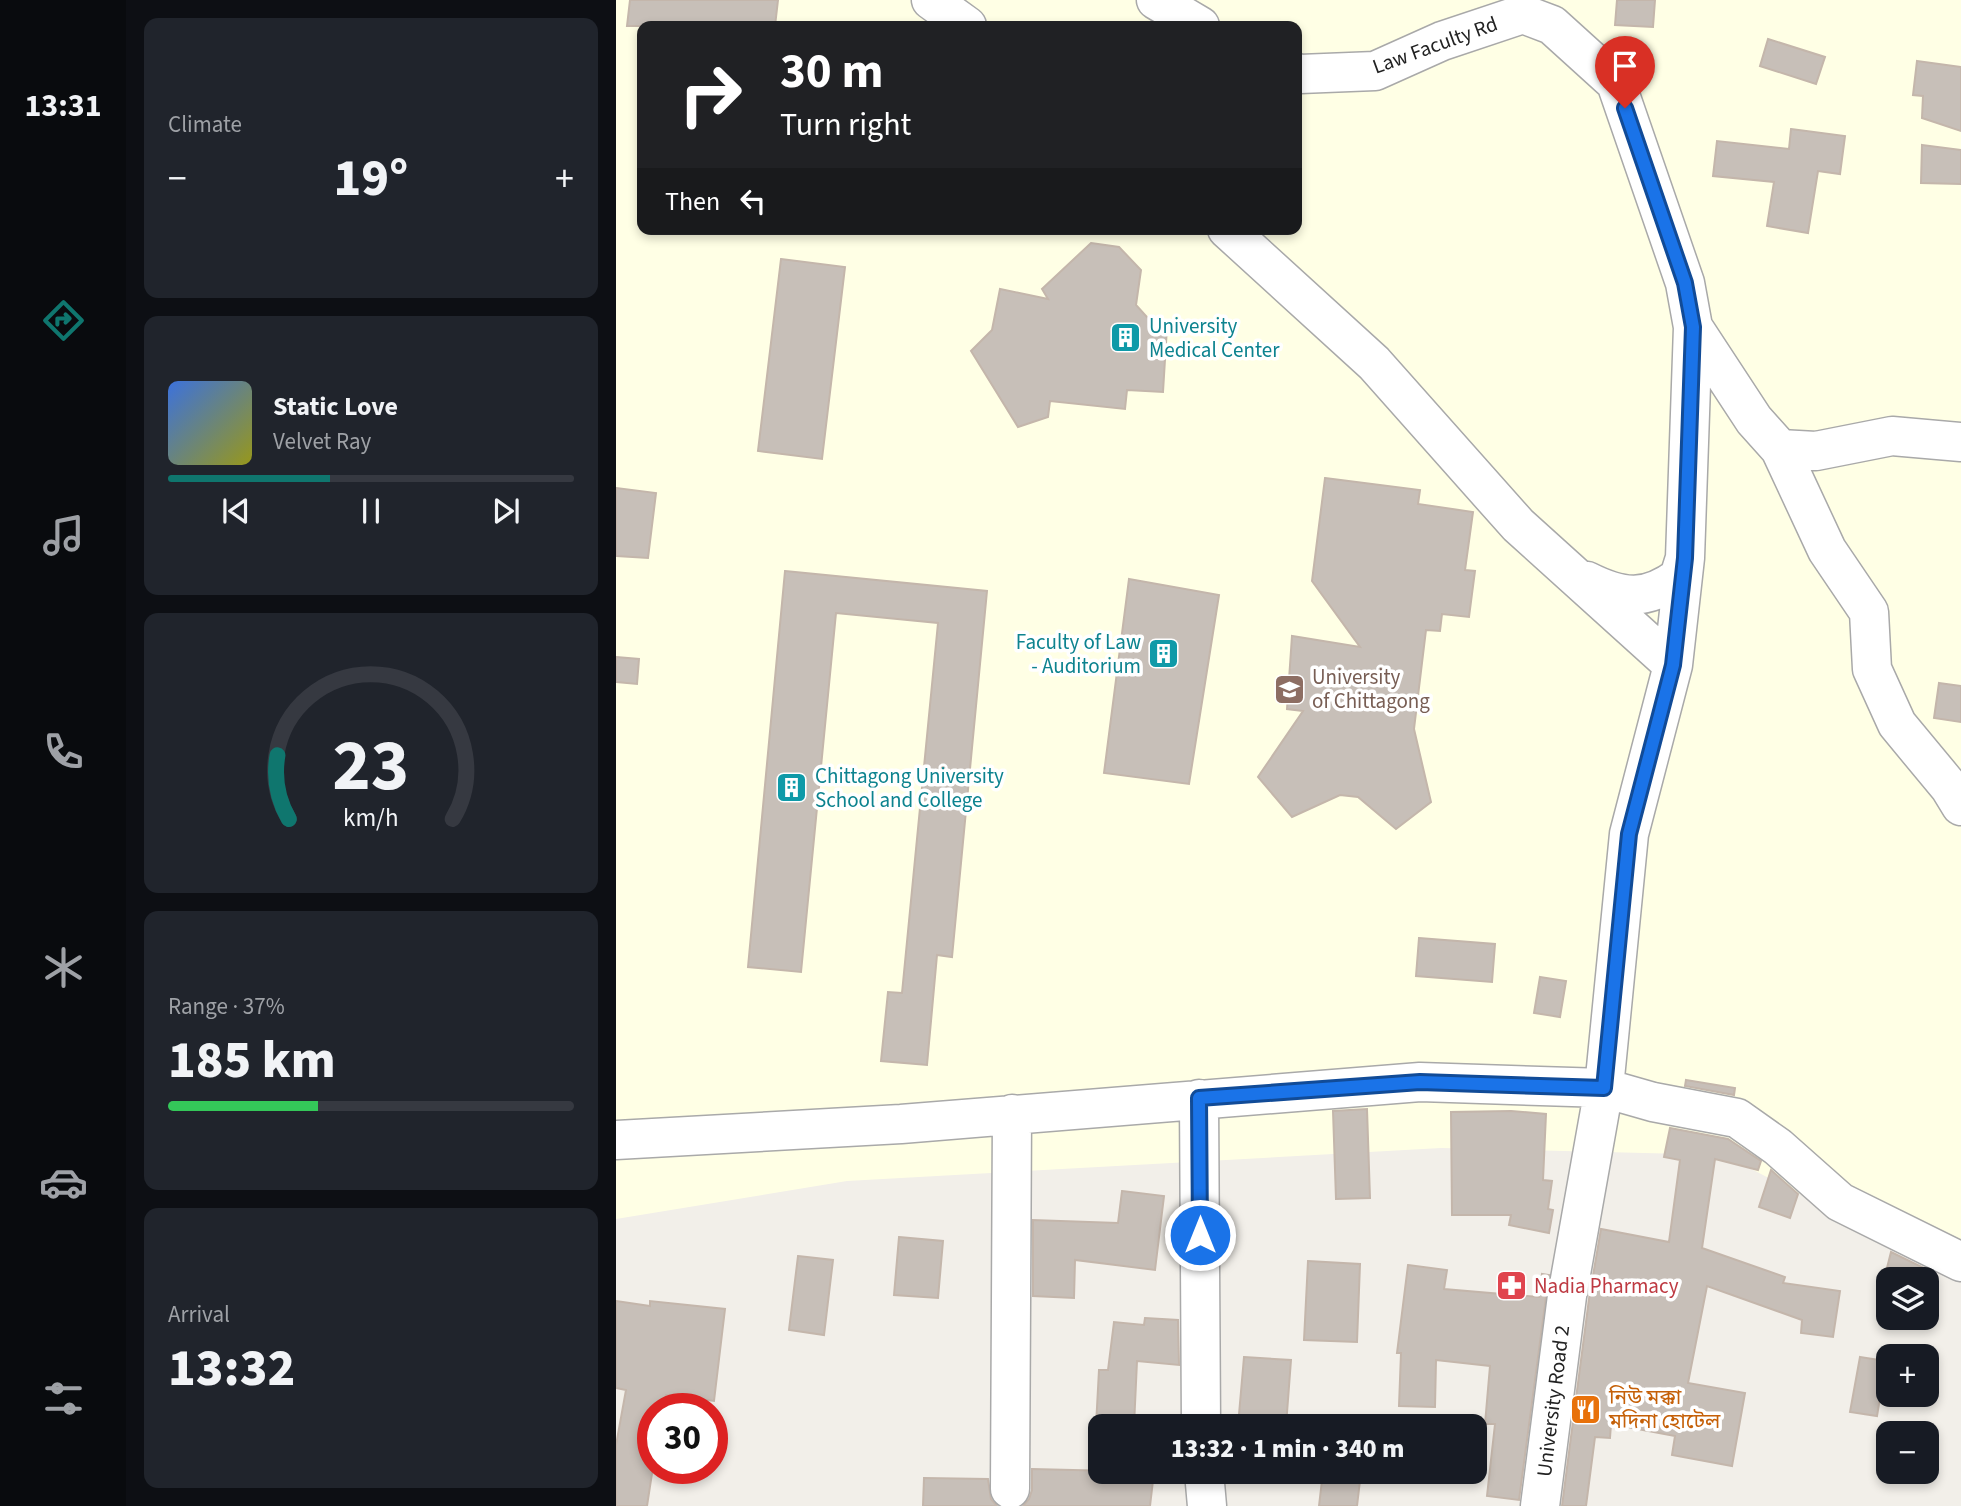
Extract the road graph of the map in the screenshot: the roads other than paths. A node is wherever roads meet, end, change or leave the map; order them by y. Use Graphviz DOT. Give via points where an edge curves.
graph roads {
  1 [pos="930,0"];
  2 [pos="1157,0"];
  3 [pos="1527,5"];
  4 [pos="960,21"];
  5 [pos="1192,21"];
  6 [pos="1302,74"];
  7 [pos="1234,235"];
  8 [pos="1693,327"];
  9 [pos="1961,442"];
  10 [pos="1780,449"];
  11 [pos="1685,558"];
  12 [pos="1570,572"];
  13 [pos="1673,665"];
  14 [pos="1961,806"];
  15 [pos="1604,1088"];
  16 [pos="1199,1098"];
  17 [pos="1012,1114"];
  18 [pos="616,1140"];
  19 [pos="1961,1262"];
  20 [pos="1202,1414"];
  21 [pos="1205,1484"];
  22 [pos="1010,1489"];
  23 [pos="1207,1506"];
  24 [pos="1540,1506"];
  1 -- 4 [label="street"];
  2 -- 5 [label="street"];
  3 -- 6 [label="street, Law Faculty Rd" via="1375,71"];
  3 -- 8 [label="street, Law Faculty Rd" via="1616,83 1685,283"];
  7 -- 12 [label="street" via="1374,363 1518,525"];
  8 -- 10 [label="street" via="1754,421"];
  8 -- 11 [label="street, Law Faculty Rd"];
  9 -- 10 [label="street" via="1892,436 1816,451"];
  10 -- 14 [label="street" via="1826,550 1869,612 1872,669 1897,724"];
  11 -- 12 [label="street" via="1679,576 1634,596 1620,595"];
  11 -- 13 [label="street, Law Faculty Rd"];
  12 -- 13 [label="street"];
  13 -- 15 [label="street, Law Faculty Rd" via="1629,834"];
  15 -- 16 [label="street" via="1420,1082"];
  15 -- 19 [label="street" via="1737,1118 1840,1202"];
  15 -- 24 [label="street, University Road 2" via="1567,1296"];
  16 -- 17 [label="street"];
  16 -- 20 [label="street"];
  17 -- 18 [label="street"];
  17 -- 22 [label="street"];
  21 -- 23 [label="street"];
}
